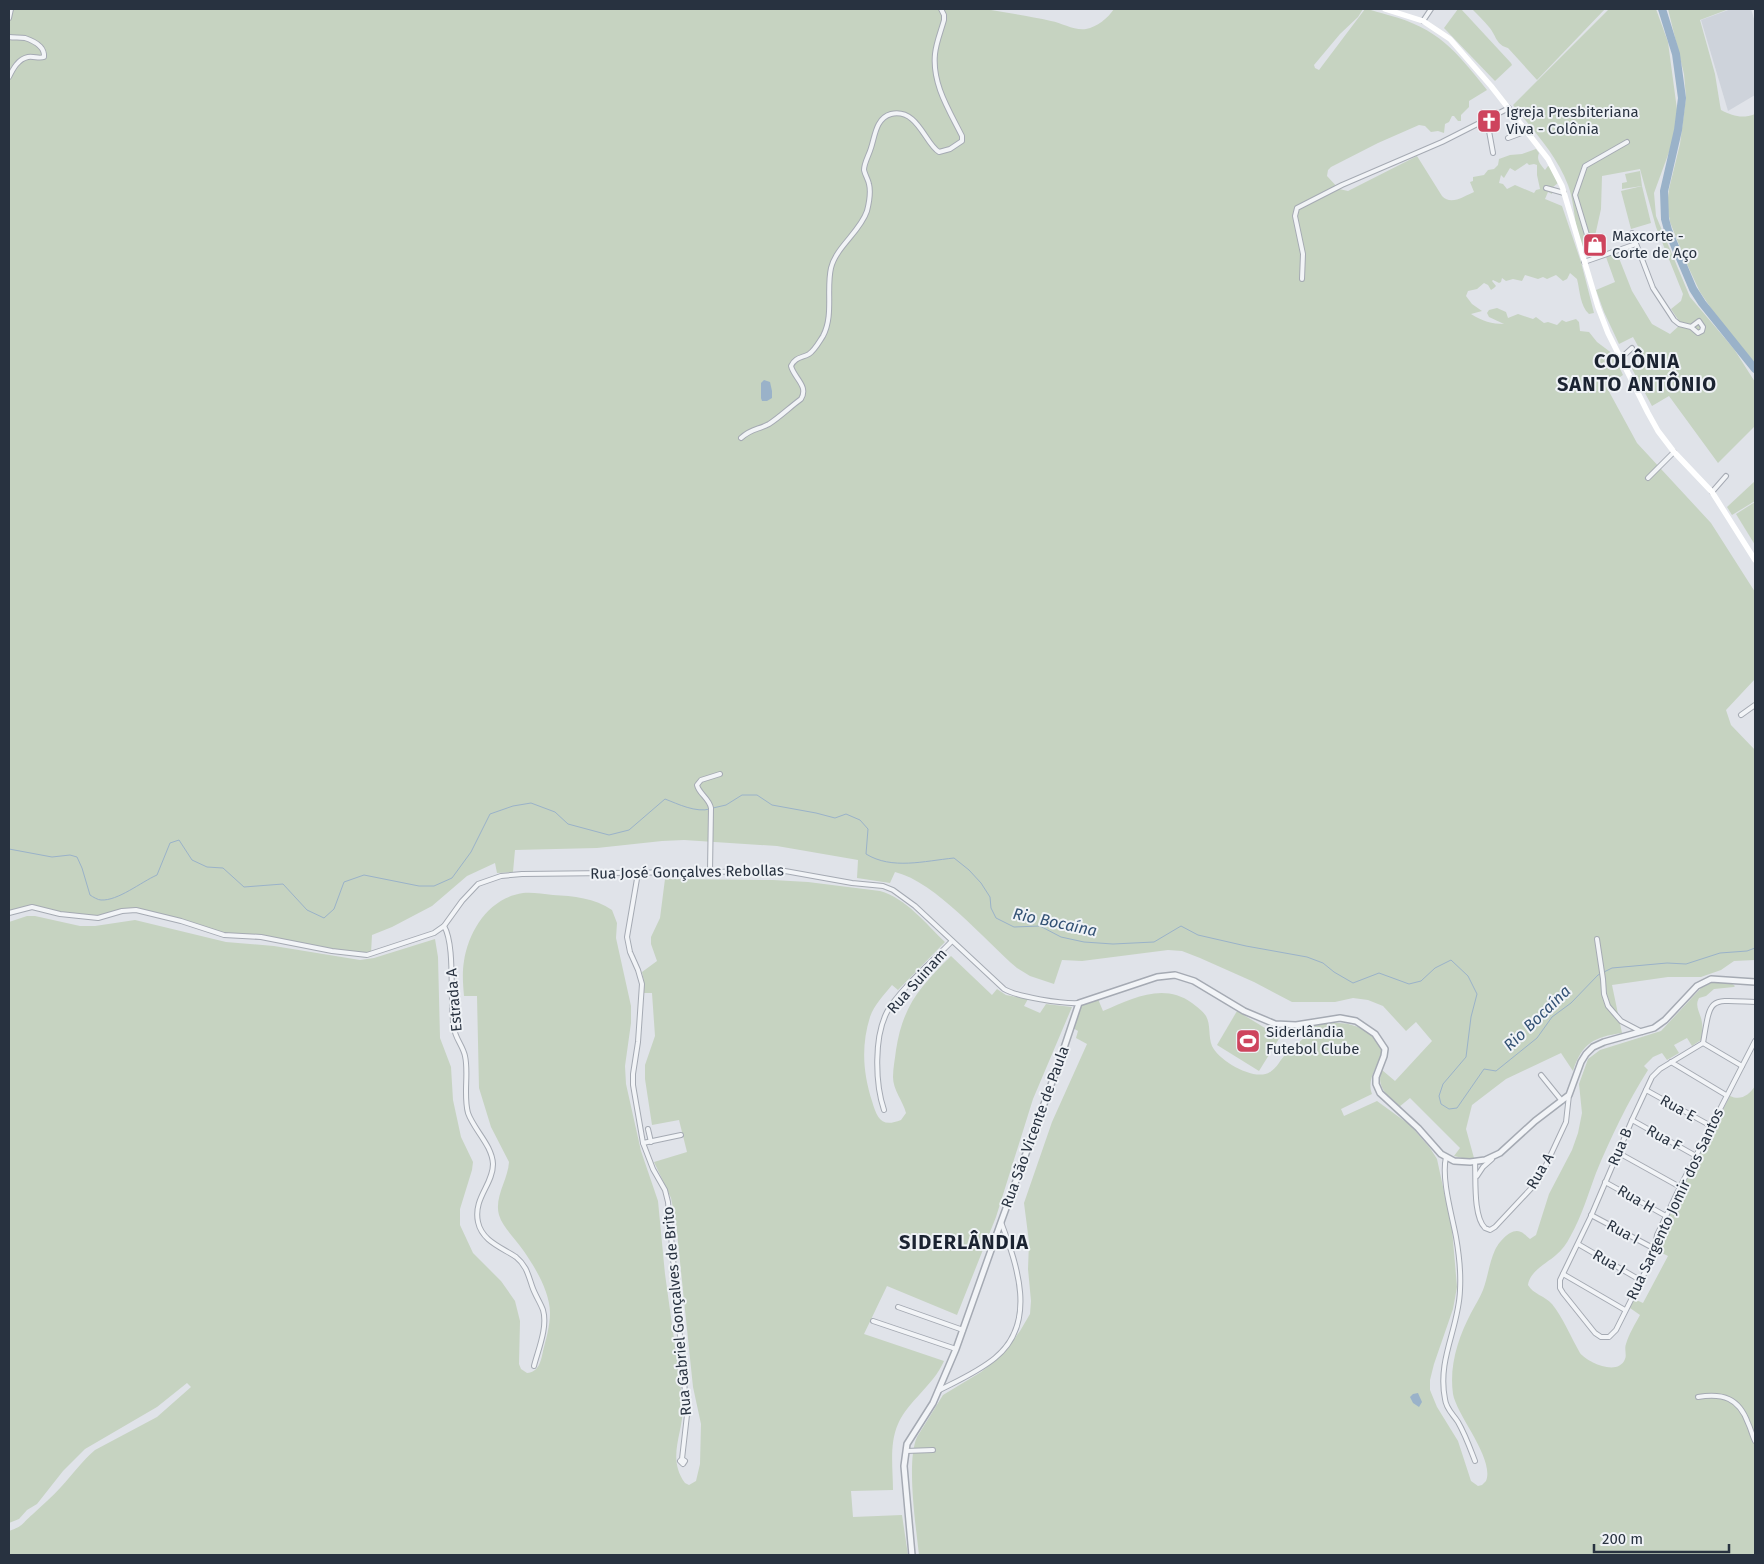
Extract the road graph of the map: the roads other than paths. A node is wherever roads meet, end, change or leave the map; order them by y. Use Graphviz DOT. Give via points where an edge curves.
graph roads {
  1 [pos="11,9"];
  2 [pos="941,9"];
  3 [pos="1385,9"];
  4 [pos="1431,9"];
  5 [pos="9,18"];
  6 [pos="1423,22"];
  7 [pos="9,37"];
  8 [pos="9,77"];
  9 [pos="1510,108"];
  10 [pos="1487,120"];
  11 [pos="1527,131"];
  12 [pos="1508,138"];
  13 [pos="1627,142"];
  14 [pos="1493,153"];
  15 [pos="1546,188"];
  16 [pos="1564,193"];
  17 [pos="1632,233"];
  18 [pos="1636,244"];
  19 [pos="1594,258"];
  20 [pos="1584,262"];
  21 [pos="1302,279"];
  22 [pos="1691,327"];
  23 [pos="1632,348"];
  24 [pos="1620,359"];
  25 [pos="741,438"];
  26 [pos="1674,452"];
  27 [pos="1726,476"];
  28 [pos="1648,478"];
  29 [pos="1712,492"];
  30 [pos="1755,560"];
  31 [pos="1755,705"];
  32 [pos="1741,715"];
  33 [pos="720,774"];
  34 [pos="710,871"];
  35 [pos="638,873"];
  36 [pos="9,913"];
  37 [pos="444,926"];
  38 [pos="1597,939"];
  39 [pos="952,942"];
  40 [pos="1755,982"];
  41 [pos="1755,1002"];
  42 [pos="1079,1003"];
  43 [pos="1642,1032"];
  44 [pos="1755,1041"];
  45 [pos="1703,1043"];
  46 [pos="1671,1062"];
  47 [pos="1742,1066"];
  48 [pos="1541,1075"];
  49 [pos="1646,1090"];
  50 [pos="1570,1095"];
  51 [pos="1726,1096"];
  52 [pos="1562,1106"];
  53 [pos="884,1110"];
  54 [pos="1566,1114"];
  55 [pos="1632,1120"];
  56 [pos="1711,1126"];
  57 [pos="648,1129"];
  58 [pos="681,1135"];
  59 [pos="651,1142"];
  60 [pos="643,1143"];
  61 [pos="1617,1152"];
  62 [pos="1696,1156"];
  63 [pos="1446,1157"];
  64 [pos="1495,1157"];
  65 [pos="1475,1162"];
  66 [pos="1476,1178"];
  67 [pos="1605,1182"];
  68 [pos="1680,1187"];
  69 [pos="1591,1215"];
  70 [pos="1666,1216"];
  71 [pos="1001,1222"];
  72 [pos="1578,1244"];
  73 [pos="1655,1249"];
  74 [pos="1563,1274"];
  75 [pos="1640,1280"];
  76 [pos="898,1307"];
  77 [pos="1625,1310"];
  78 [pos="873,1321"];
  79 [pos="962,1330"];
  80 [pos="956,1349"];
  81 [pos="534,1366"];
  82 [pos="938,1391"];
  83 [pos="1698,1397"];
  84 [pos="1755,1441"];
  85 [pos="906,1450"];
  86 [pos="933,1450"];
  87 [pos="682,1459"];
  88 [pos="1475,1461"];
  89 [pos="912,1555"];
  1 -- 5 [label="street"];
  2 -- 25 [label="street" via="944,20 935,55 936,78 962,141 939,152 921,127 904,116 891,114 882,121 864,168 870,191 867,209 831,266 824,333 810,354 795,360 791,366 804,395 774,420"];
  3 -- 6 [label="main road"];
  4 -- 6 [label="street"];
  6 -- 9 [label="main road" via="1450,40"];
  7 -- 8 [label="street" via="24,38 44,51 41,58 27,57 16,64"];
  9 -- 10 [label="street"];
  9 -- 11 [label="main road"];
  10 -- 14 [label="street"];
  10 -- 21 [label="street" via="1300,206 1295,216 1303,254"];
  11 -- 12 [label="street"];
  11 -- 16 [label="main road" via="1556,172"];
  13 -- 19 [label="street" via="1585,166 1575,195"];
  15 -- 16 [label="street"];
  16 -- 20 [label="main road"];
  17 -- 18 [label="street"];
  18 -- 19 [label="street"];
  18 -- 22 [label="street" via="1651,283 1672,318"];
  19 -- 20 [label="street"];
  20 -- 24 [label="main road" via="1598,307"];
  23 -- 24 [label="street"];
  24 -- 26 [label="main road" via="1653,423"];
  26 -- 28 [label="street"];
  26 -- 29 [label="main road"];
  27 -- 29 [label="street"];
  29 -- 30 [label="main road"];
  31 -- 32 [label="street"];
  33 -- 34 [label="street" via="701,780 698,785 711,808"];
  34 -- 35 [label="street, Rua José Gonçalves Rebollas"];
  34 -- 39 [label="street, Rua José Gonçalves Rebollas" via="785,870 887,887 915,906"];
  35 -- 37 [label="street, Rua José Gonçalves Rebollas" via="522,874 494,878 471,890"];
  35 -- 60 [label="street, Rua Gabriel Gonçalves de Brito" via="628,937 642,984 633,1074"];
  36 -- 37 [label="street, Rua José Gonçalves Rebollas" via="32,907 98,918 136,910 224,935 261,936 367,955 434,933"];
  37 -- 81 [label="street, Estrada A" via="450,950 454,1030 465,1058 468,1112 493,1163 478,1203 478,1223 489,1240 518,1259 527,1270 544,1323"];
  38 -- 43 [label="street" via="1605,998 1614,1015"];
  39 -- 42 [label="street, Rua José Gonçalves Rebollas" via="1008,991 1058,1002"];
  39 -- 53 [label="street, Rua Suinam" via="887,1012 880,1036 878,1064 878,1088"];
  40 -- 43 [label="street" via="1706,981 1693,989 1662,1023"];
  41 -- 45 [label="street" via="1715,1002 1709,1012"];
  42 -- 63 [label="street, Rua José Gonçalves Rebollas" via="1175,975 1194,981 1244,1011 1275,1024 1296,1025 1340,1018 1356,1021 1375,1034 1385,1049 1376,1077 1380,1093"];
  42 -- 71 [label="street, Rua São Vicente de Paula"];
  43 -- 50 [label="street" via="1604,1042 1589,1050 1581,1062"];
  44 -- 47 [label="street, Rua Sargento Jomir dos Santos"];
  45 -- 46 [label="street, Rua B"];
  45 -- 47 [label="street"];
  46 -- 49 [label="street, Rua B" via="1654,1074"];
  46 -- 51 [label="street"];
  47 -- 51 [label="street, Rua Sargento Jomir dos Santos"];
  48 -- 52 [label="street"];
  49 -- 55 [label="street, Rua B"];
  49 -- 56 [label="street, Rua E"];
  50 -- 52 [label="street"];
  50 -- 54 [label="street, Rua A"];
  51 -- 56 [label="street, Rua Sargento Jomir dos Santos"];
  52 -- 54 [label="street"];
  52 -- 64 [label="street" via="1555,1107"];
  54 -- 66 [label="street, Rua A" via="1539,1180 1490,1230 1479,1220"];
  55 -- 61 [label="street, Rua B"];
  55 -- 62 [label="street, Rua F"];
  56 -- 62 [label="street, Rua Sargento Jomir dos Santos"];
  57 -- 59 [label="street"];
  58 -- 59 [label="street"];
  59 -- 60 [label="street"];
  60 -- 87 [label="street, Rua Gabriel Gonçalves de Brito" via="668,1202 687,1415"];
  61 -- 67 [label="street, Rua B"];
  61 -- 68 [label="street"];
  62 -- 68 [label="street, Rua Sargento Jomir dos Santos"];
  63 -- 65 [label="street" via="1458,1162"];
  63 -- 88 [label="street" via="1460,1289 1443,1366 1443,1389 1446,1405 1462,1430"];
  64 -- 65 [label="street"];
  64 -- 66 [label="street"];
  65 -- 66 [label="street"];
  67 -- 69 [label="street, Rua B"];
  67 -- 70 [label="street, Rua H"];
  68 -- 70 [label="street, Rua Sargento Jomir dos Santos"];
  69 -- 72 [label="street, Rua B"];
  69 -- 73 [label="street, Rua I"];
  70 -- 73 [label="street, Rua Sargento Jomir dos Santos" via="1656,1238"];
  71 -- 79 [label="street, Rua São Vicente de Paula"];
  71 -- 82 [label="street" via="1012,1251 1021,1294 1019,1320 1009,1342 996,1357"];
  72 -- 74 [label="street, Rua B"];
  72 -- 75 [label="street, Rua J"];
  73 -- 75 [label="street, Rua Sargento Jomir dos Santos"];
  74 -- 77 [label="street"];
  74 -- 77 [label="street, Rua Sargento Jomir dos Santos" via="1560,1284 1563,1293 1601,1337 1606,1338 1615,1332"];
  75 -- 77 [label="street, Rua Sargento Jomir dos Santos"];
  76 -- 79 [label="street"];
  78 -- 80 [label="street"];
  79 -- 80 [label="street, Rua São Vicente de Paula"];
  80 -- 82 [label="street, Rua São Vicente de Paula"];
  82 -- 85 [label="street, Rua São Vicente de Paula"];
  83 -- 84 [label="street" via="1721,1396 1735,1402 1746,1416"];
  85 -- 86 [label="street"];
  85 -- 89 [label="street" via="904,1466"];
}
